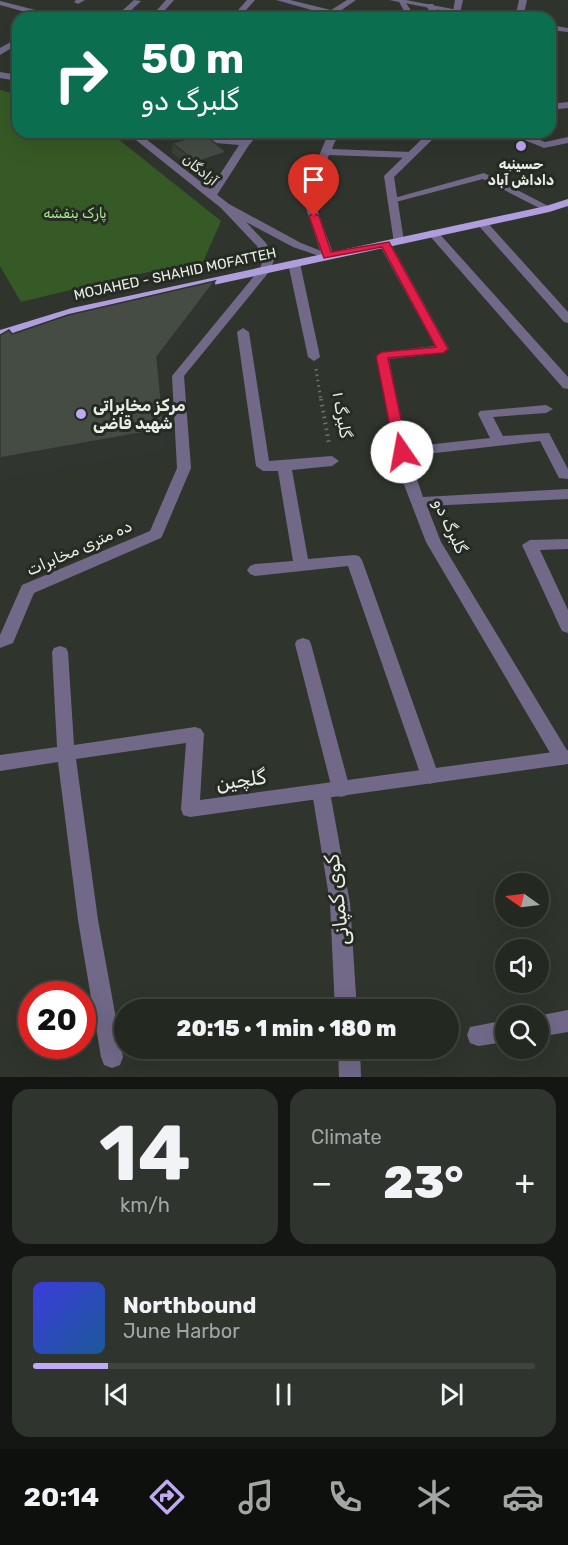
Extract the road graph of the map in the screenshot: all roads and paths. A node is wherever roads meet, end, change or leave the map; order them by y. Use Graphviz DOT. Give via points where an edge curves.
graph roads {
  1 [pos="170,0"];
  2 [pos="251,0"];
  3 [pos="280,0"];
  4 [pos="352,0"];
  5 [pos="459,0"];
  6 [pos="137,1"];
  7 [pos="397,1"];
  8 [pos="416,2"];
  9 [pos="0,3"];
  10 [pos="430,6"];
  11 [pos="457,10"];
  12 [pos="33,12"];
  13 [pos="125,12"];
  14 [pos="159,12"];
  15 [pos="240,12"];
  16 [pos="333,12"];
  17 [pos="434,12"];
  18 [pos="463,12"];
  19 [pos="138,138"];
  20 [pos="193,138"];
  21 [pos="250,138"];
  22 [pos="332,138"];
  23 [pos="429,138"];
  24 [pos="525,138"];
  25 [pos="568,140"];
  26 [pos="245,143"];
  27 [pos="326,152"];
  28 [pos="411,155"];
  29 [pos="211,196"];
  30 [pos="392,200"];
  31 [pos="568,203"];
  32 [pos="225,206"];
  33 [pos="549,209"];
  34 [pos="482,223"];
  35 [pos="433,233"];
  36 [pos="392,242"];
  37 [pos="328,256"];
  38 [pos="294,263"];
  39 [pos="264,270"];
  40 [pos="568,319"];
  41 [pos="243,332"];
  42 [pos="0,334"];
  43 [pos="314,357"];
  44 [pos="568,385"];
  45 [pos="546,409"];
  46 [pos="499,441"];
  47 [pos="402,452"];
  48 [pos="332,461"];
  49 [pos="284,465"];
  50 [pos="564,475"];
  51 [pos="568,494"];
  52 [pos="418,502"];
  53 [pos="568,544"];
  54 [pos="301,565"];
  55 [pos="255,570"];
  56 [pos="568,627"];
  57 [pos="0,642"];
  58 [pos="303,644"];
  59 [pos="60,652"];
  60 [pos="66,754"];
  61 [pos="565,758"];
  62 [pos="0,763"];
  63 [pos="430,776"];
  64 [pos="341,789"];
  65 [pos="321,792"];
  66 [pos="345,999"];
  67 [pos="568,1021"];
  68 [pos="549,1024"];
  69 [pos="495,1033"];
  70 [pos="478,1035"];
  71 [pos="112,1057"];
  72 [pos="349,1059"];
  73 [pos="350,1077"];
  1 -- 14 [label="street"];
  2 -- 15 [label="street"];
  3 -- 16 [label="street"];
  4 -- 16 [label="street"];
  5 -- 11 [label="street"];
  6 -- 13 [label="street"];
  7 -- 8 [label="street"];
  8 -- 10 [label="street"];
  9 -- 12 [label="street"];
  10 -- 11 [label="street"];
  10 -- 17 [label="street"];
  11 -- 18 [label="street"];
  19 -- 29 [label="street, آزادگان"];
  20 -- 26 [label="street"];
  21 -- 26 [label="street"];
  22 -- 27 [label="street"];
  23 -- 28 [label="street"];
  24 -- 25 [label="street" via="544,146"];
  26 -- 29 [label="street"];
  27 -- 28 [label="street"];
  27 -- 37 [label="street" via="307,196"];
  28 -- 30 [label="street" via="389,176"];
  29 -- 32 [label="street, آزادگان"];
  30 -- 33 [label="street" via="484,176"];
  30 -- 36 [label="street"];
  31 -- 33 [label="main road, MOJAHED - SHAHID MOFATTEH"];
  32 -- 37 [label="street" via="297,245"];
  32 -- 39 [label="street" via="262,245 269,258"];
  33 -- 34 [label="main road, MOJAHED - SHAHID MOFATTEH"];
  34 -- 35 [label="main road, MOJAHED - SHAHID MOFATTEH"];
  34 -- 40 [label="street"];
  35 -- 36 [label="main road, MOJAHED - SHAHID MOFATTEH"];
  35 -- 44 [label="street"];
  36 -- 37 [label="main road, MOJAHED - SHAHID MOFATTEH"];
  36 -- 47 [label="street, گلبرگ دو" via="443,349 382,356"];
  37 -- 38 [label="main road, MOJAHED - SHAHID MOFATTEH"];
  38 -- 39 [label="main road, MOJAHED - SHAHID MOFATTEH"];
  38 -- 43 [label="street"];
  39 -- 42 [label="main road, MOJAHED - SHAHID MOFATTEH" via="72,312"];
  39 -- 57 [label="street, ده متری مخابرات" via="178,376 184,468 156,534 28,589 7,639"];
  41 -- 49 [label="street" via="263,466"];
  43 -- 48 [label="path, گلبرگ ۱"];
  45 -- 46 [label="street" via="485,414"];
  46 -- 47 [label="street"];
  46 -- 50 [label="street" via="544,436"];
  47 -- 52 [label="street, گلبرگ دو"];
  48 -- 49 [label="street, گلبرگ ۱"];
  49 -- 54 [label="street"];
  51 -- 52 [label="street"];
  52 -- 61 [label="street, گلبرگ دو" via="434,542"];
  53 -- 56 [label="street" via="530,545"];
  54 -- 55 [label="street"];
  54 -- 63 [label="street" via="354,560"];
  58 -- 64 [label="street"];
  59 -- 60 [label="street"];
  60 -- 62 [label="street, گلچین"];
  60 -- 65 [label="street, گلچین" via="195,734 190,809"];
  60 -- 71 [label="street" via="88,920"];
  61 -- 63 [label="street, گلچین"];
  63 -- 64 [label="street, گلچین"];
  64 -- 65 [label="street, گلچین"];
  65 -- 66 [label="street, کوی کمپانی" via="340,903"];
  67 -- 68 [label="street"];
  69 -- 70 [label="street"];
  72 -- 73 [label="street"];
}
